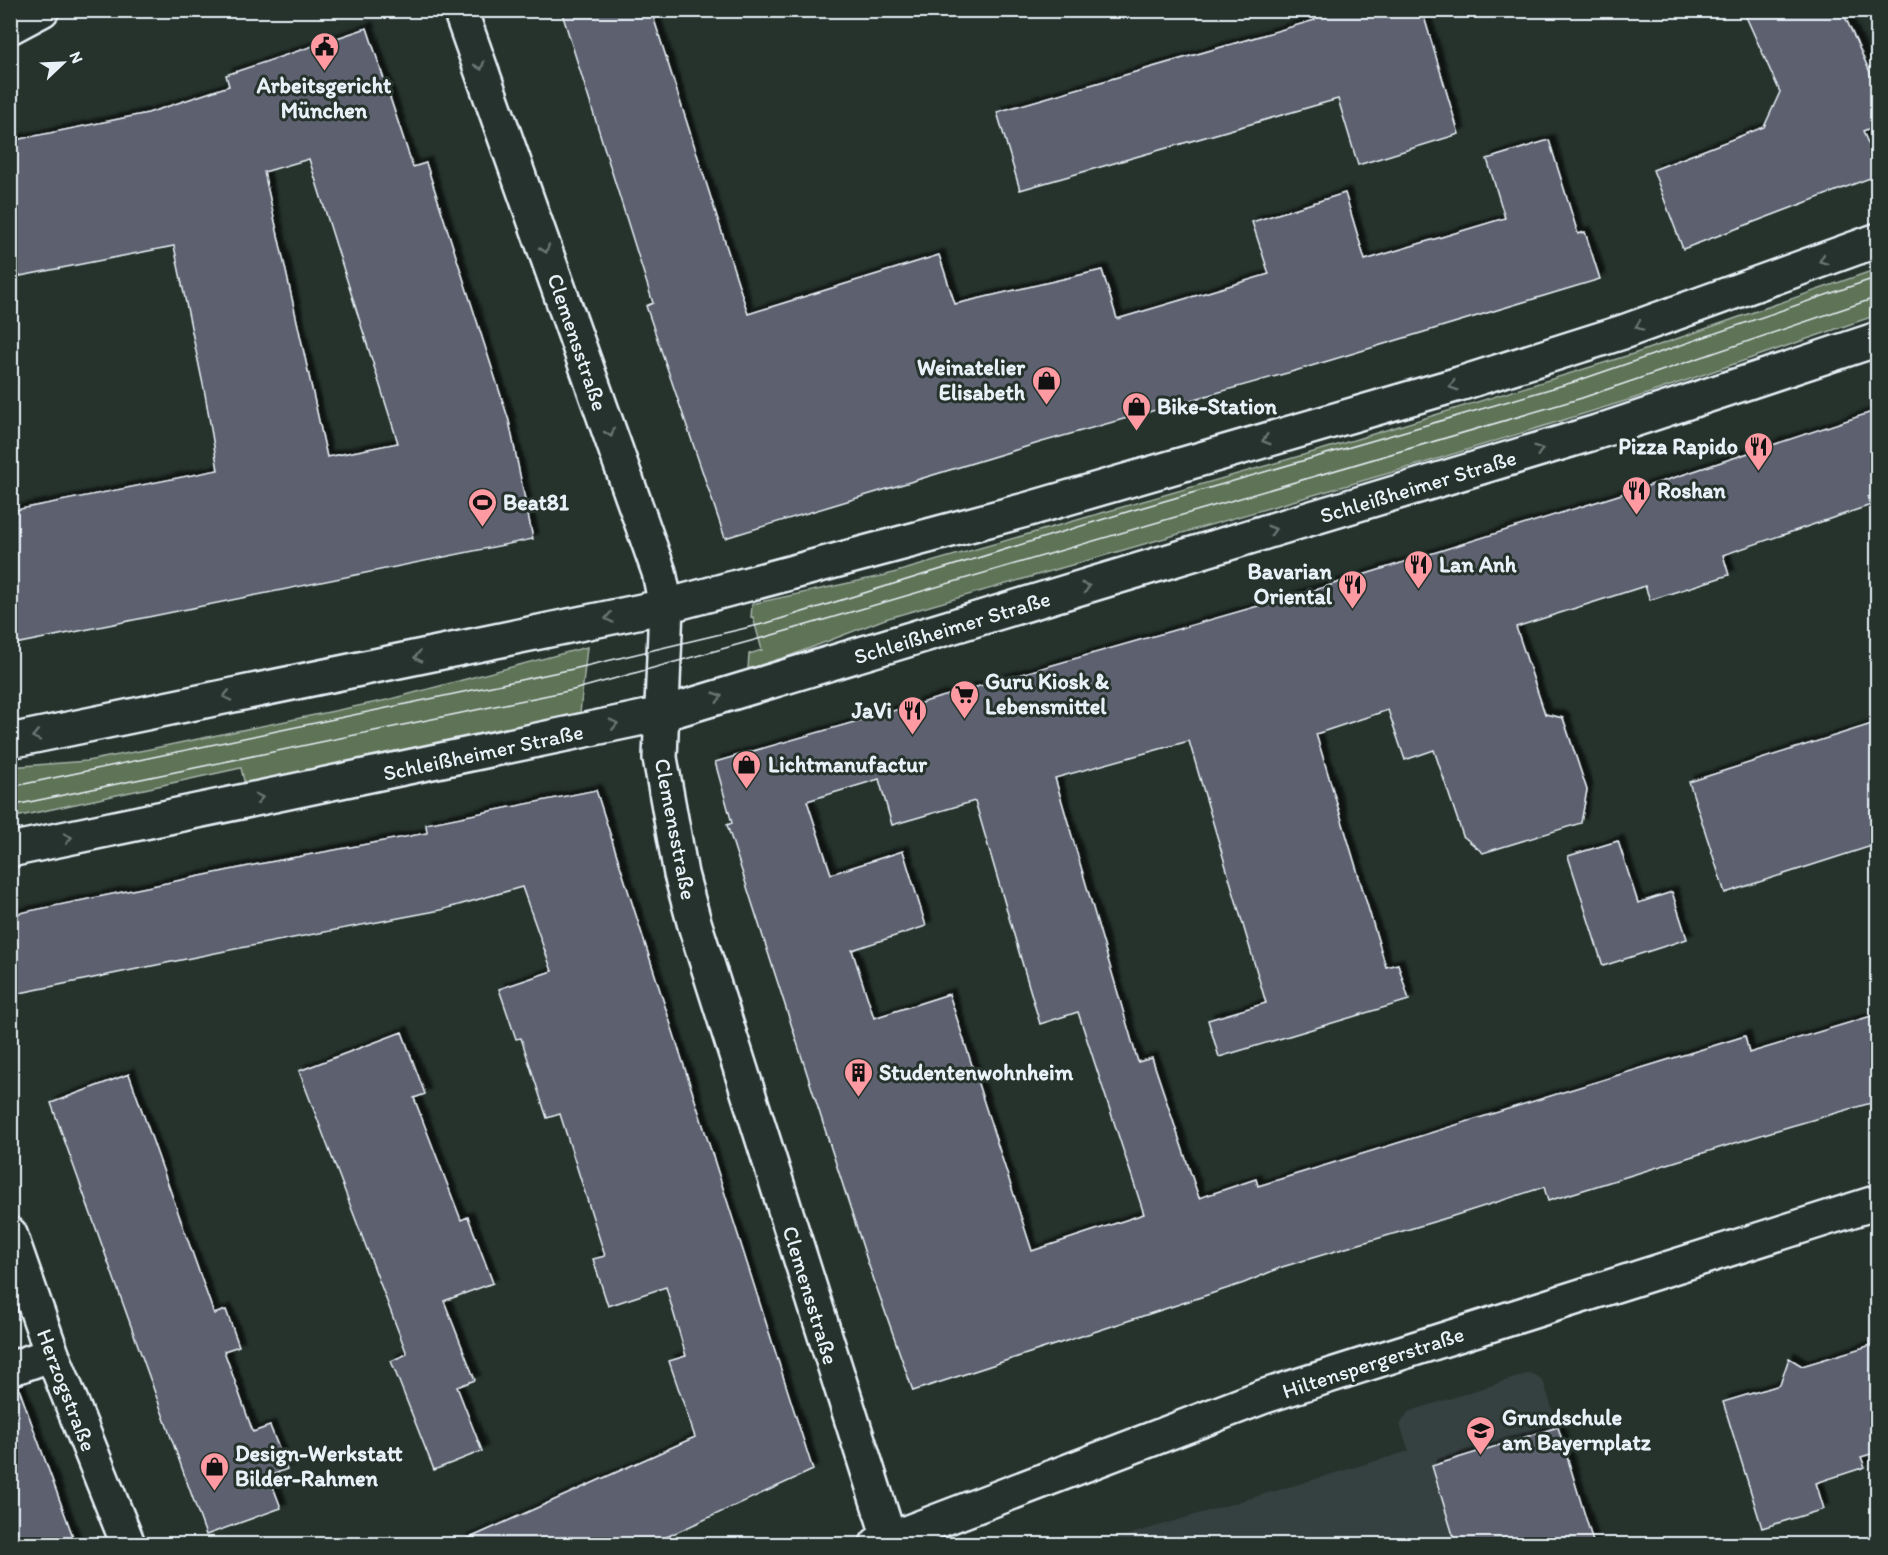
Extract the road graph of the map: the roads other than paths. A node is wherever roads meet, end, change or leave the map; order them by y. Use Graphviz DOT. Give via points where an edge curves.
graph roads {
  1 [pos="42,10"];
  2 [pos="460,10"];
  3 [pos="10,27"];
  4 [pos="1878,240"];
  5 [pos="1878,339"];
  6 [pos="666,606"];
  7 [pos="662,714"];
  8 [pos="10,741"];
  9 [pos="10,850"];
  10 [pos="1878,1202"];
  11 [pos="10,1234"];
  12 [pos="52,1354"];
  13 [pos="10,1369"];
  14 [pos="885,1543"];
  15 [pos="128,1545"];
  1 -- 3 [label="main road"];
  2 -- 6 [label="main road, Clemensstraße, one-way" via="659,572"];
  4 -- 6 [label="main road, one-way" via="1623,332 1459,384 1029,510"];
  7 -- 5 [label="main road, Schleißheimer Straße, one-way" via="1597,432"];
  6 -- 7 [label="main road, Clemensstraße"];
  6 -- 8 [label="main road, one-way"];
  9 -- 7 [label="main road, Schleißheimer Straße, one-way"];
  7 -- 14 [label="main road, Clemensstraße" via="660,758 681,874"];
  10 -- 14 [label="main road, Hiltenspergerstraße" via="1263,1397"];
  11 -- 12 [label="main road, Herzogstraße"];
  12 -- 13 [label="main road"];
  12 -- 15 [label="main road, Herzogstraße"];
}
